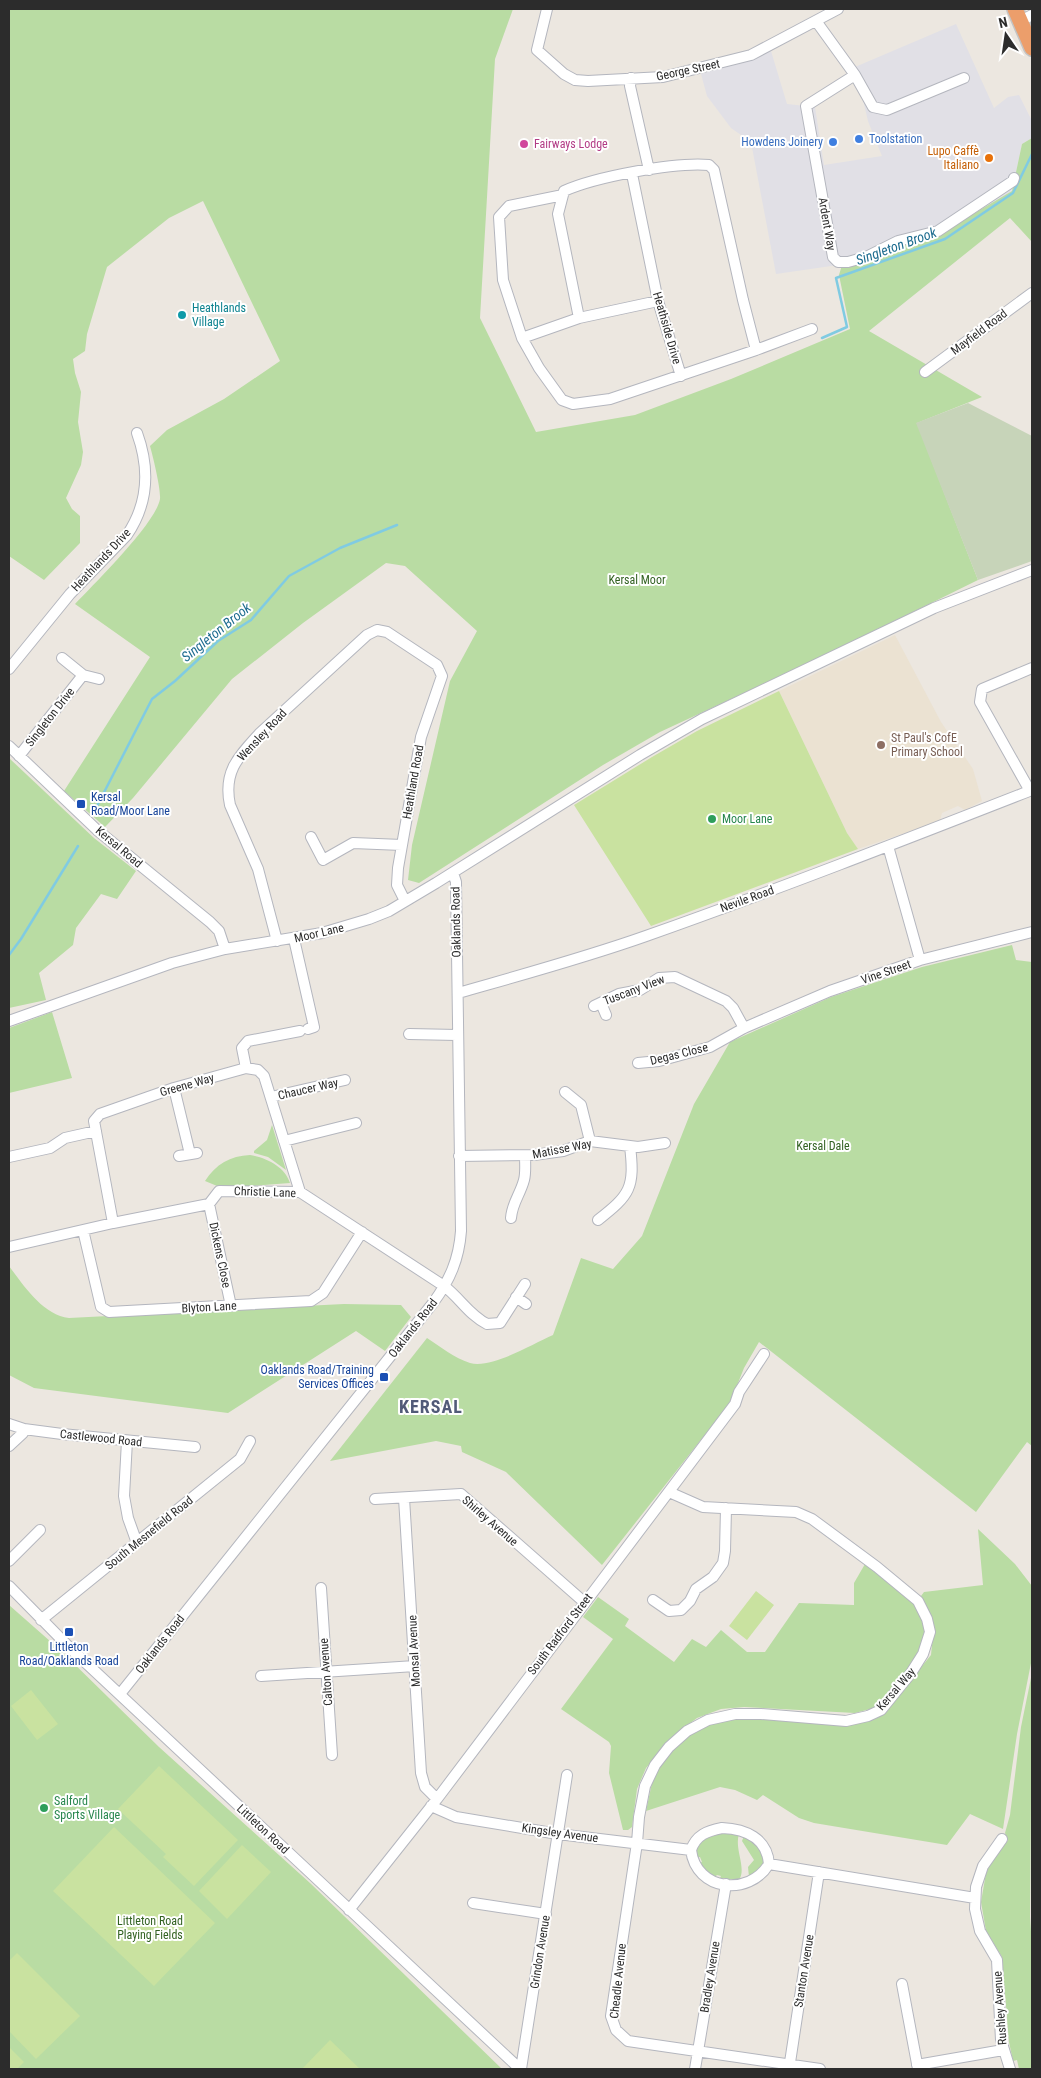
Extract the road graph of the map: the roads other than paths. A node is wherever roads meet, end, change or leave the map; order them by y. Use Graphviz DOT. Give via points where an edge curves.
graph roads {
  1 [pos="547,9"];
  2 [pos="838,9"];
  3 [pos="1023,15"];
  4 [pos="816,21"];
  5 [pos="1032,48"];
  6 [pos="855,75"];
  7 [pos="631,78"];
  8 [pos="964,78"];
  9 [pos="649,170"];
  10 [pos="632,174"];
  11 [pos="1014,178"];
  12 [pos="563,194"];
  13 [pos="1032,292"];
  14 [pos="658,301"];
  15 [pos="579,318"];
  16 [pos="812,329"];
  17 [pos="522,338"];
  18 [pos="756,350"];
  19 [pos="925,372"];
  20 [pos="681,376"];
  21 [pos="137,434"];
  22 [pos="1032,570"];
  23 [pos="62,658"];
  24 [pos="437,665"];
  25 [pos="1032,668"];
  26 [pos="9,669"];
  27 [pos="83,675"];
  28 [pos="99,679"];
  29 [pos="9,746"];
  30 [pos="19,756"];
  31 [pos="1031,791"];
  32 [pos="311,837"];
  33 [pos="402,845"];
  34 [pos="888,846"];
  35 [pos="453,873"];
  36 [pos="405,901"];
  37 [pos="1032,932"];
  38 [pos="294,939"];
  39 [pos="277,941"];
  40 [pos="225,949"];
  41 [pos="920,960"];
  42 [pos="458,992"];
  43 [pos="606,1015"];
  44 [pos="9,1021"];
  45 [pos="744,1028"];
  46 [pos="409,1034"];
  47 [pos="457,1035"];
  48 [pos="646,1065"];
  49 [pos="246,1068"];
  50 [pos="346,1080"];
  51 [pos="174,1088"];
  52 [pos="565,1092"];
  53 [pos="270,1098"];
  54 [pos="356,1123"];
  55 [pos="96,1131"];
  56 [pos="284,1141"];
  57 [pos="590,1141"];
  58 [pos="665,1143"];
  59 [pos="630,1146"];
  60 [pos="179,1156"];
  61 [pos="459,1156"];
  62 [pos="525,1156"];
  63 [pos="9,1157"];
  64 [pos="300,1192"];
  65 [pos="209,1204"];
  66 [pos="511,1218"];
  67 [pos="598,1220"];
  68 [pos="113,1223"];
  69 [pos="83,1230"];
  70 [pos="362,1232"];
  71 [pos="9,1247"];
  72 [pos="525,1284"];
  73 [pos="444,1286"];
  74 [pos="516,1297"];
  75 [pos="526,1304"];
  76 [pos="231,1306"];
  77 [pos="764,1354"];
  78 [pos="9,1424"];
  79 [pos="24,1430"];
  80 [pos="127,1441"];
  81 [pos="250,1441"];
  82 [pos="9,1446"];
  83 [pos="195,1447"];
  84 [pos="669,1492"];
  85 [pos="404,1498"];
  86 [pos="375,1499"];
  87 [pos="726,1508"];
  88 [pos="40,1530"];
  89 [pos="137,1543"];
  90 [pos="9,1561"];
  91 [pos="9,1586"];
  92 [pos="321,1588"];
  93 [pos="653,1600"];
  94 [pos="584,1602"];
  95 [pos="41,1620"];
  96 [pos="415,1666"];
  97 [pos="326,1672"];
  98 [pos="261,1676"];
  99 [pos="120,1694"];
  100 [pos="332,1755"];
  101 [pos="567,1774"];
  102 [pos="434,1802"];
  103 [pos="558,1834"];
  104 [pos="1002,1839"];
  105 [pos="637,1843"];
  106 [pos="691,1850"];
  107 [pos="768,1864"];
  108 [pos="819,1872"];
  109 [pos="726,1884"];
  110 [pos="975,1898"];
  111 [pos="473,1903"];
  112 [pos="349,1910"];
  113 [pos="546,1914"];
  114 [pos="902,1984"];
  115 [pos="1003,2050"];
  116 [pos="698,2052"];
  117 [pos="918,2067"];
  118 [pos="789,2068"];
  119 [pos="520,2069"];
  120 [pos="695,2069"];
  121 [pos="820,2069"];
  122 [pos="1010,2069"];
  1 -- 7 [label="street, George Street" via="537,50 564,74 575,80 588,81"];
  2 -- 4 [label="street, George Street"];
  3 -- 5 [label="highway"];
  4 -- 6 [label="street"];
  4 -- 7 [label="street, George Street" via="763,50 739,58 663,78"];
  6 -- 8 [label="street" via="873,107 881,110 904,105"];
  6 -- 11 [label="street, Ardent Way" via="806,106 832,257 838,262 866,257 898,241 938,231"];
  7 -- 9 [label="street" via="630,86"];
  9 -- 10 [label="street, Heathside Drive"];
  9 -- 18 [label="street, Heathside Drive" via="693,163 709,165 714,170"];
  10 -- 12 [label="street, Heathside Drive" via="581,184"];
  10 -- 14 [label="street, Heathside Drive"];
  12 -- 15 [label="street" via="558,214"];
  12 -- 17 [label="street, Heathside Drive" via="509,206 499,216 503,280"];
  13 -- 19 [label="street, Mayfield Road"];
  14 -- 15 [label="street"];
  14 -- 20 [label="street, Heathside Drive"];
  15 -- 17 [label="street"];
  16 -- 18 [label="street"];
  17 -- 20 [label="street, Heathside Drive" via="562,400 573,404 610,399"];
  18 -- 20 [label="street"];
  21 -- 26 [label="street, Heathlands Drive" via="146,486 133,525 70,594"];
  22 -- 35 [label="street, Moor Lane" via="934,608 702,719"];
  23 -- 27 [label="street, Singleton Drive"];
  24 -- 33 [label="street, Heathland Road" via="442,676 421,737"];
  24 -- 39 [label="street, Wensley Road" via="387,632 371,632 259,734 232,768 228,786 230,805 258,869"];
  25 -- 31 [label="street" via="982,689 980,702"];
  27 -- 28 [label="street"];
  27 -- 30 [label="street, Singleton Drive"];
  29 -- 30 [label="street, Kersal Road"];
  30 -- 40 [label="street, Kersal Road" via="97,830 210,922 219,931"];
  31 -- 34 [label="street, Nevile Road"];
  32 -- 33 [label="street" via="323,860 353,843"];
  33 -- 36 [label="street, Heathland Road" via="397,885"];
  34 -- 41 [label="street"];
  34 -- 42 [label="street, Nevile Road" via="646,936"];
  35 -- 36 [label="street, Moor Lane"];
  35 -- 42 [label="street, Oaklands Road" via="456,882"];
  36 -- 38 [label="street, Moor Lane" via="369,919"];
  37 -- 41 [label="street, Vine Street"];
  38 -- 39 [label="street, Moor Lane"];
  38 -- 49 [label="street" via="307,1029 248,1041 242,1048"];
  39 -- 40 [label="street, Moor Lane"];
  40 -- 44 [label="street, Moor Lane" via="172,963"];
  41 -- 45 [label="street, Vine Street" via="830,991"];
  42 -- 47 [label="street, Oaklands Road"];
  43 -- 45 [label="street, Tuscany View" via="597,1004 618,994 640,990 659,978 674,977 726,1001"];
  45 -- 48 [label="street, Degas Close" via="710,1047"];
  46 -- 47 [label="street"];
  47 -- 61 [label="street, Oaklands Road"];
  49 -- 51 [label="street, Greene Way"];
  49 -- 53 [label="street" via="261,1072"];
  50 -- 53 [label="street, Chaucer Way"];
  51 -- 55 [label="street, Greene Way" via="100,1114 94,1121"];
  51 -- 60 [label="street" via="194,1153"];
  52 -- 57 [label="street" via="580,1105"];
  53 -- 56 [label="street"];
  54 -- 56 [label="street"];
  55 -- 63 [label="street" via="65,1138 50,1148"];
  55 -- 68 [label="street"];
  56 -- 64 [label="street"];
  57 -- 59 [label="street, Matisse Way"];
  57 -- 62 [label="street, Matisse Way" via="563,1151"];
  58 -- 59 [label="street, Matisse Way"];
  59 -- 67 [label="street" via="633,1170 630,1187 620,1202"];
  61 -- 62 [label="street, Matisse Way"];
  61 -- 73 [label="street, Oaklands Road" via="460,1246 454,1268"];
  62 -- 66 [label="street" via="525,1177 512,1206"];
  64 -- 65 [label="street, Christie Lane" via="219,1191"];
  64 -- 70 [label="street, Christie Lane"];
  65 -- 68 [label="street, Christie Lane"];
  65 -- 76 [label="street, Dickens Close"];
  68 -- 69 [label="street, Christie Lane"];
  69 -- 71 [label="street, Christie Lane"];
  69 -- 76 [label="street, Blyton Lane" via="101,1307 109,1312"];
  70 -- 73 [label="street, Christie Lane"];
  70 -- 76 [label="street, Blyton Lane" via="323,1293 311,1301"];
  72 -- 74 [label="street"];
  73 -- 74 [label="street, Christie Lane" via="468,1311 487,1324 500,1322"];
  73 -- 99 [label="street, Oaklands Road"];
  74 -- 75 [label="street"];
  77 -- 84 [label="street, South Radford Street" via="739,1392 736,1404"];
  78 -- 79 [label="street, Castlewood Road"];
  79 -- 80 [label="street, Castlewood Road"];
  79 -- 82 [label="street"];
  80 -- 83 [label="street, Castlewood Road"];
  80 -- 89 [label="street" via="124,1496"];
  81 -- 89 [label="street, South Mesnefield Road" via="240,1459"];
  84 -- 87 [label="street, Kersal Way" via="703,1507"];
  84 -- 94 [label="street, South Radford Street"];
  85 -- 86 [label="street, Shirley Avenue"];
  85 -- 94 [label="street, Shirley Avenue" via="461,1494"];
  85 -- 96 [label="street, Monsal Avenue"];
  87 -- 93 [label="street" via="726,1551 720,1569 696,1589 690,1601 674,1617"];
  87 -- 105 [label="street, Kersal Way" via="796,1512 812,1519 918,1601 930,1632 923,1654 911,1674 881,1710 868,1716 846,1721 735,1714 708,1720 687,1731 669,1747 645,1786"];
  88 -- 90 [label="street"];
  89 -- 95 [label="street, South Mesnefield Road"];
  91 -- 95 [label="street, Littleton Road"];
  92 -- 97 [label="street, Calton Avenue"];
  94 -- 102 [label="street, South Radford Street"];
  95 -- 99 [label="street, Littleton Road"];
  96 -- 97 [label="street"];
  96 -- 102 [label="street, Monsal Avenue" via="421,1773"];
  97 -- 98 [label="street"];
  97 -- 100 [label="street, Calton Avenue"];
  99 -- 112 [label="street, Littleton Road"];
  101 -- 103 [label="street, Grindon Avenue"];
  102 -- 103 [label="street, Kingsley Avenue" via="456,1817"];
  102 -- 112 [label="street, South Radford Street"];
  103 -- 105 [label="street, Kingsley Avenue"];
  103 -- 113 [label="street, Grindon Avenue"];
  104 -- 110 [label="street, Rushley Avenue" via="983,1866"];
  105 -- 106 [label="street, Kingsley Avenue"];
  105 -- 116 [label="street, Cheadle Avenue" via="613,2024 628,2041"];
  106 -- 107 [label="street" via="695,1840 704,1833 730,1828 753,1836 762,1843"];
  106 -- 109 [label="street" via="693,1862 700,1872 711,1881"];
  107 -- 108 [label="street"];
  107 -- 109 [label="street" via="751,1882"];
  108 -- 110 [label="street"];
  108 -- 118 [label="street, Stanton Avenue"];
  109 -- 116 [label="street, Bradley Avenue"];
  110 -- 115 [label="street, Rushley Avenue" via="980,1931 997,1960"];
  111 -- 113 [label="street"];
  112 -- 119 [label="street, Littleton Road"];
  113 -- 119 [label="street, Grindon Avenue"];
  114 -- 117 [label="street"];
  115 -- 117 [label="street"];
  115 -- 122 [label="street, Rushley Avenue"];
  116 -- 118 [label="street, Cheadle Avenue"];
  116 -- 120 [label="street, Bradley Avenue"];
  118 -- 121 [label="street, Cheadle Avenue"];
}
